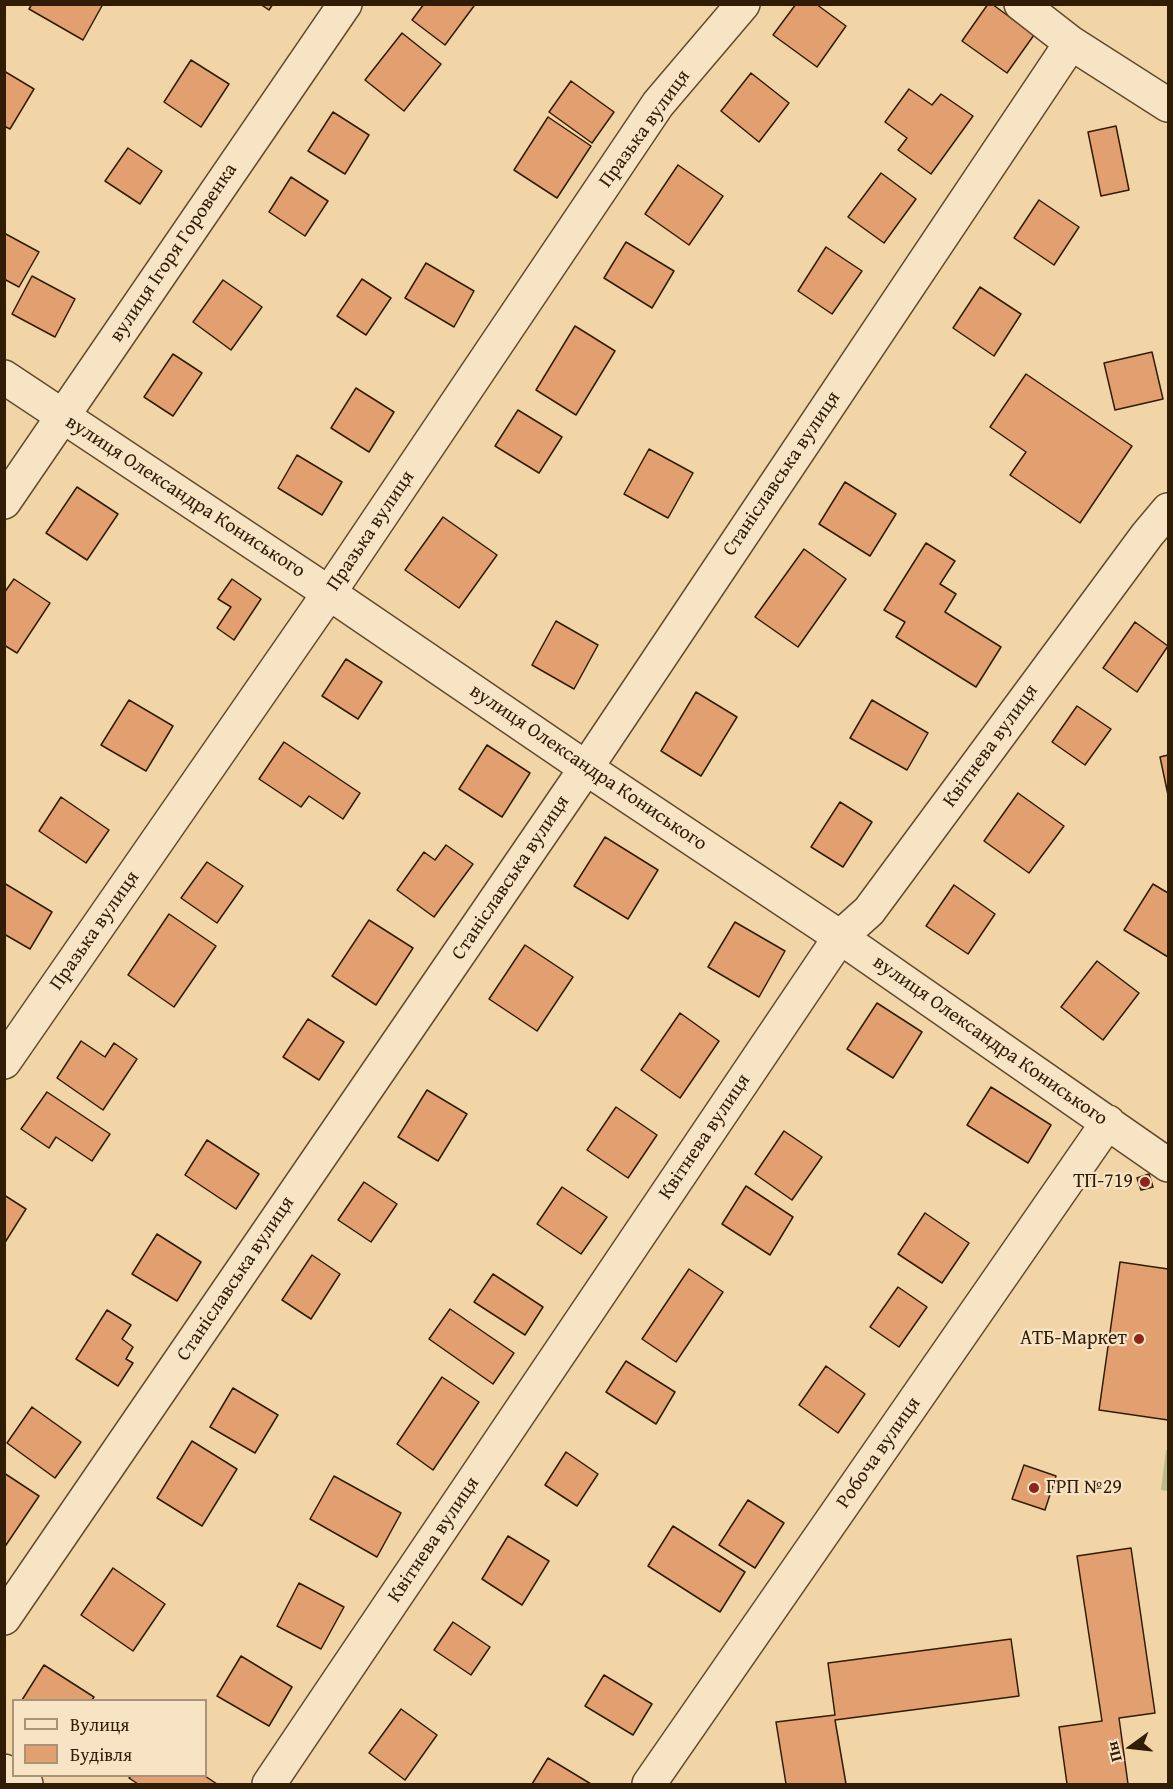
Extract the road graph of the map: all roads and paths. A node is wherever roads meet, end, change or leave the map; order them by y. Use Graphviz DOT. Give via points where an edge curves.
graph roads {
  1 [pos="345,4"];
  2 [pos="743,4"];
  3 [pos="1021,4"];
  4 [pos="1071,43"];
  5 [pos="1168,105"];
  6 [pos="4,377"];
  7 [pos="62,416"];
  8 [pos="4,502"];
  9 [pos="1168,510"];
  10 [pos="329,593"];
  11 [pos="586,768"];
  12 [pos="840,937"];
  13 [pos="4,1062"];
  14 [pos="1108,1122"];
  15 [pos="1168,1165"];
  16 [pos="4,1618"];
  17 [pos="269,1785"];
  18 [pos="649,1785"];
  1 -- 7 [label="street, вулиця Ігоря Горовенка"];
  2 -- 10 [label="street, Празька вулиця" via="658,104"];
  3 -- 4 [label="street"];
  4 -- 5 [label="street"];
  4 -- 11 [label="street, Станіславська вулиця"];
  6 -- 7 [label="street, вулиця Олександра Кониського"];
  7 -- 8 [label="street, вулиця Ігоря Горовенка"];
  7 -- 10 [label="street, вулиця Олександра Кониського"];
  9 -- 12 [label="street, Квітнева вулиця" via="869,911"];
  10 -- 11 [label="street, вулиця Олександра Кониського"];
  10 -- 13 [label="street, Празька вулиця"];
  11 -- 12 [label="street, вулиця Олександра Кониського"];
  11 -- 16 [label="street, Станіславська вулиця"];
  12 -- 14 [label="street, вулиця Олександра Кониського"];
  12 -- 17 [label="street, Квітнева вулиця"];
  14 -- 15 [label="street, вулиця Олександра Кониського"];
  14 -- 18 [label="street, Робоча вулиця"];
}
